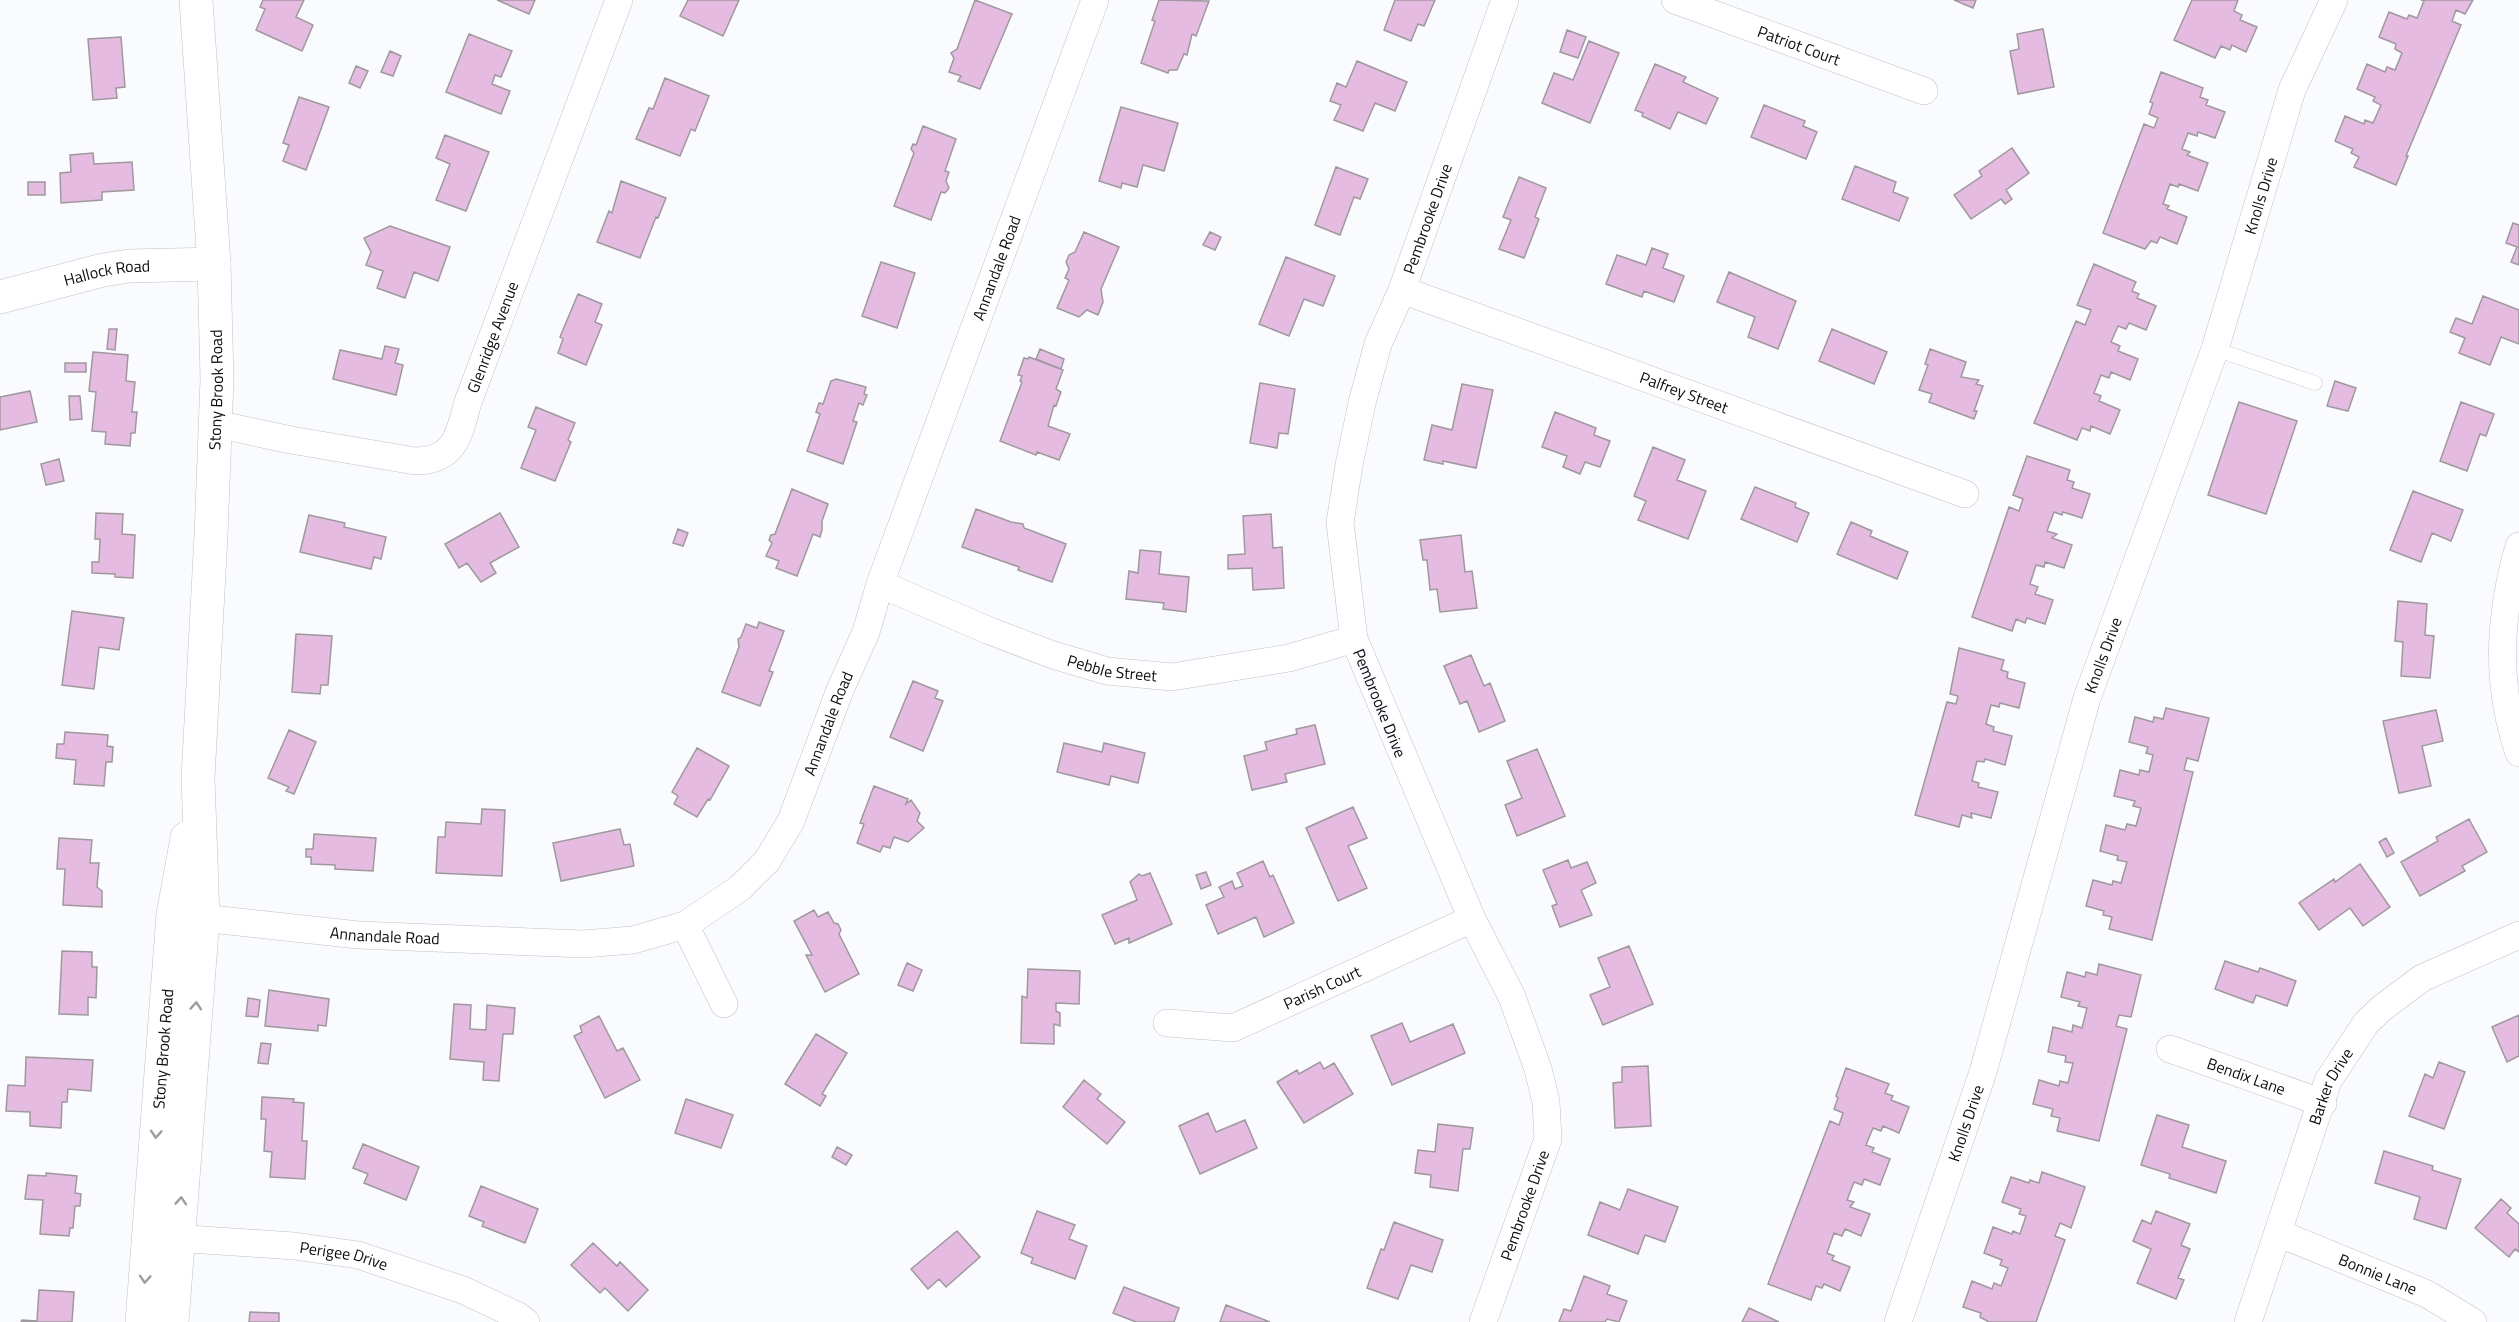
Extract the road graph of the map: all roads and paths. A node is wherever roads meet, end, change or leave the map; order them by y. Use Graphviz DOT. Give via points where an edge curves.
graph roads {
  1 [pos="196,0"];
  2 [pos="620,0"];
  3 [pos="1095,0"];
  4 [pos="1505,0"];
  5 [pos="1675,0"];
  6 [pos="2334,0"];
  7 [pos="1924,91"];
  8 [pos="214,264"];
  9 [pos="1402,290"];
  10 [pos="0,297"];
  11 [pos="2215,349"];
  12 [pos="2315,382"];
  13 [pos="216,424"];
  14 [pos="1965,494"];
  15 [pos="2519,546"];
  16 [pos="880,584"];
  17 [pos="1354,639"];
  18 [pos="2519,753"];
  19 [pos="188,916"];
  20 [pos="1472,919"];
  21 [pos="685,925"];
  22 [pos="2519,935"];
  23 [pos="724,1004"];
  24 [pos="1167,1023"];
  25 [pos="2170,1049"];
  26 [pos="2323,1103"];
  27 [pos="2278,1233"];
  28 [pos="163,1238"];
  29 [pos="142,1322"];
  30 [pos="172,1322"];
  31 [pos="526,1322"];
  32 [pos="1483,1322"];
  33 [pos="1898,1322"];
  34 [pos="2248,1322"];
  35 [pos="2473,1322"];
  1 -- 8 [label="main road, Stony Brook Road"];
  2 -- 13 [label="street, Glenridge Avenue" via="451,447 441,457 415,461"];
  3 -- 16 [label="street, Annandale Road"];
  4 -- 9 [label="street, Pembrooke Drive"];
  5 -- 7 [label="street, Patriot Court"];
  6 -- 11 [label="street, Knolls Drive" via="2292,90"];
  8 -- 10 [label="main road, Hallock Road" via="103,270"];
  8 -- 13 [label="main road, Stony Brook Road"];
  9 -- 14 [label="street, Palfrey Street"];
  9 -- 17 [label="street, Pembrooke Drive" via="1378,344 1362,403 1340,524"];
  11 -- 12 [label="lane"];
  11 -- 33 [label="street, Knolls Drive" via="2087,698 1983,1072"];
  13 -- 19 [label="main road, Stony Brook Road"];
  15 -- 18 [label="street" via="2507,594 2501,648 2510,723"];
  16 -- 17 [label="street, Pebble Street" via="1043,651 1107,670 1172,677 1289,658"];
  16 -- 21 [label="street, Annandale Road" via="866,632 791,821 767,861 740,888"];
  17 -- 20 [label="street, Pembrooke Drive"];
  19 -- 21 [label="street, Annandale Road" via="358,934 583,944 633,940"];
  19 -- 28 [label="main road, Stony Brook Road"];
  20 -- 24 [label="street, Parish Court" via="1233,1028"];
  20 -- 32 [label="street, Pembrooke Drive" via="1512,997 1538,1069 1546,1102 1548,1139"];
  21 -- 23 [label="street"];
  22 -- 26 [label="street, Barker Drive" via="2422,978 2382,1008 2366,1023 2339,1062"];
  25 -- 26 [label="street, Bendix Lane"];
  26 -- 27 [label="street, Barker Drive"];
  27 -- 34 [label="street, Barker Drive"];
  27 -- 35 [label="street, Bonnie Lane" via="2427,1294"];
  28 -- 29 [label="main road, Stony Brook Road, one-way"];
  28 -- 30 [label="main road, Stony Brook Road"];
  28 -- 31 [label="street, Perigee Drive" via="294,1246 358,1255 463,1290"];
}
